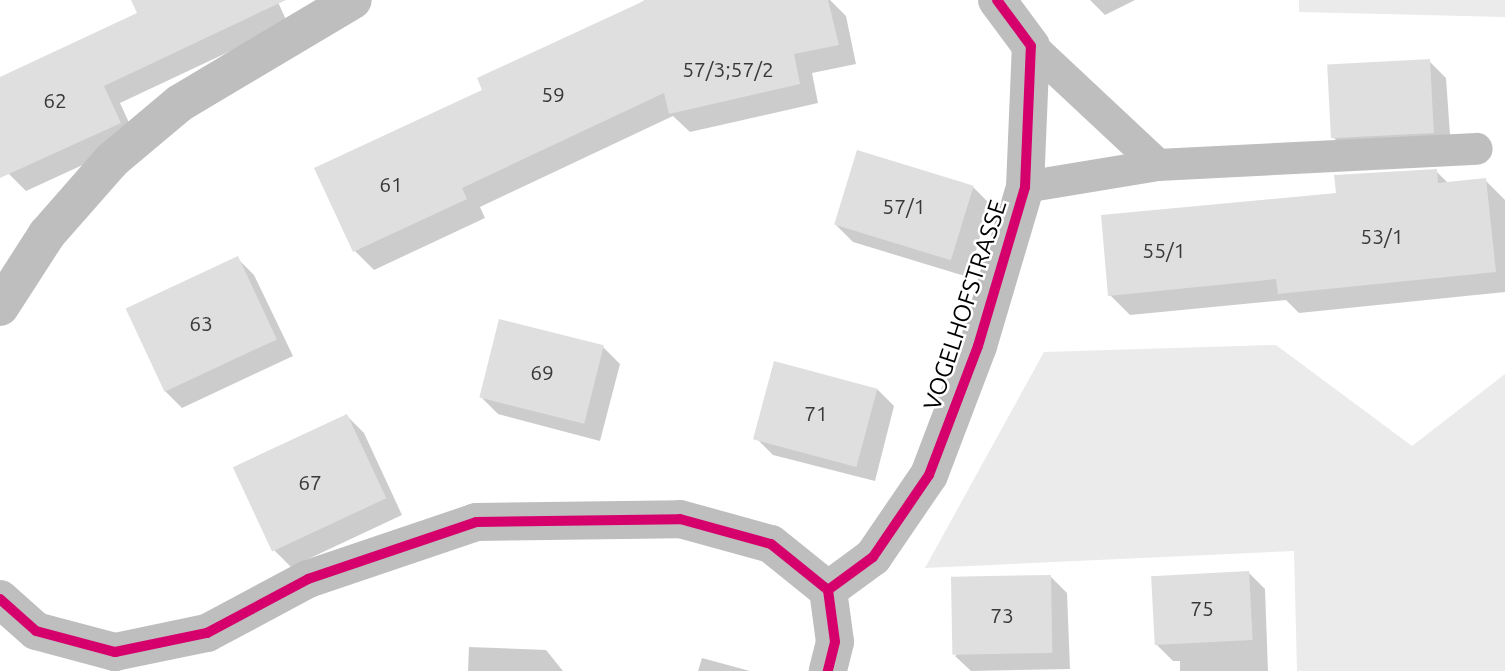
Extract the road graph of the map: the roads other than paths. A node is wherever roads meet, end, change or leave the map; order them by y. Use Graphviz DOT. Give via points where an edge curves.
graph roads {
  1 [pos="353,0"];
  2 [pos="997,0"];
  3 [pos="1031,46"];
  4 [pos="1477,149"];
  5 [pos="1158,165"];
  6 [pos="1025,187"];
  7 [pos="0,307"];
  8 [pos="828,590"];
  9 [pos="0,599"];
  10 [pos="828,671"];
  1 -- 7 [label="street" via="180,103 112,160 47,234"];
  2 -- 3 [label="street"];
  3 -- 5 [label="lane"];
  3 -- 6 [label="street, VOGELHOFSTRASSE"];
  4 -- 5 [label="lane"];
  5 -- 6 [label="lane"];
  6 -- 8 [label="street, VOGELHOFSTRASSE" via="978,346 929,475 873,557"];
  8 -- 9 [label="street" via="771,544 680,519 476,522 308,579 207,633 115,652 36,631"];
  8 -- 10 [label="street" via="835,642"];
}
